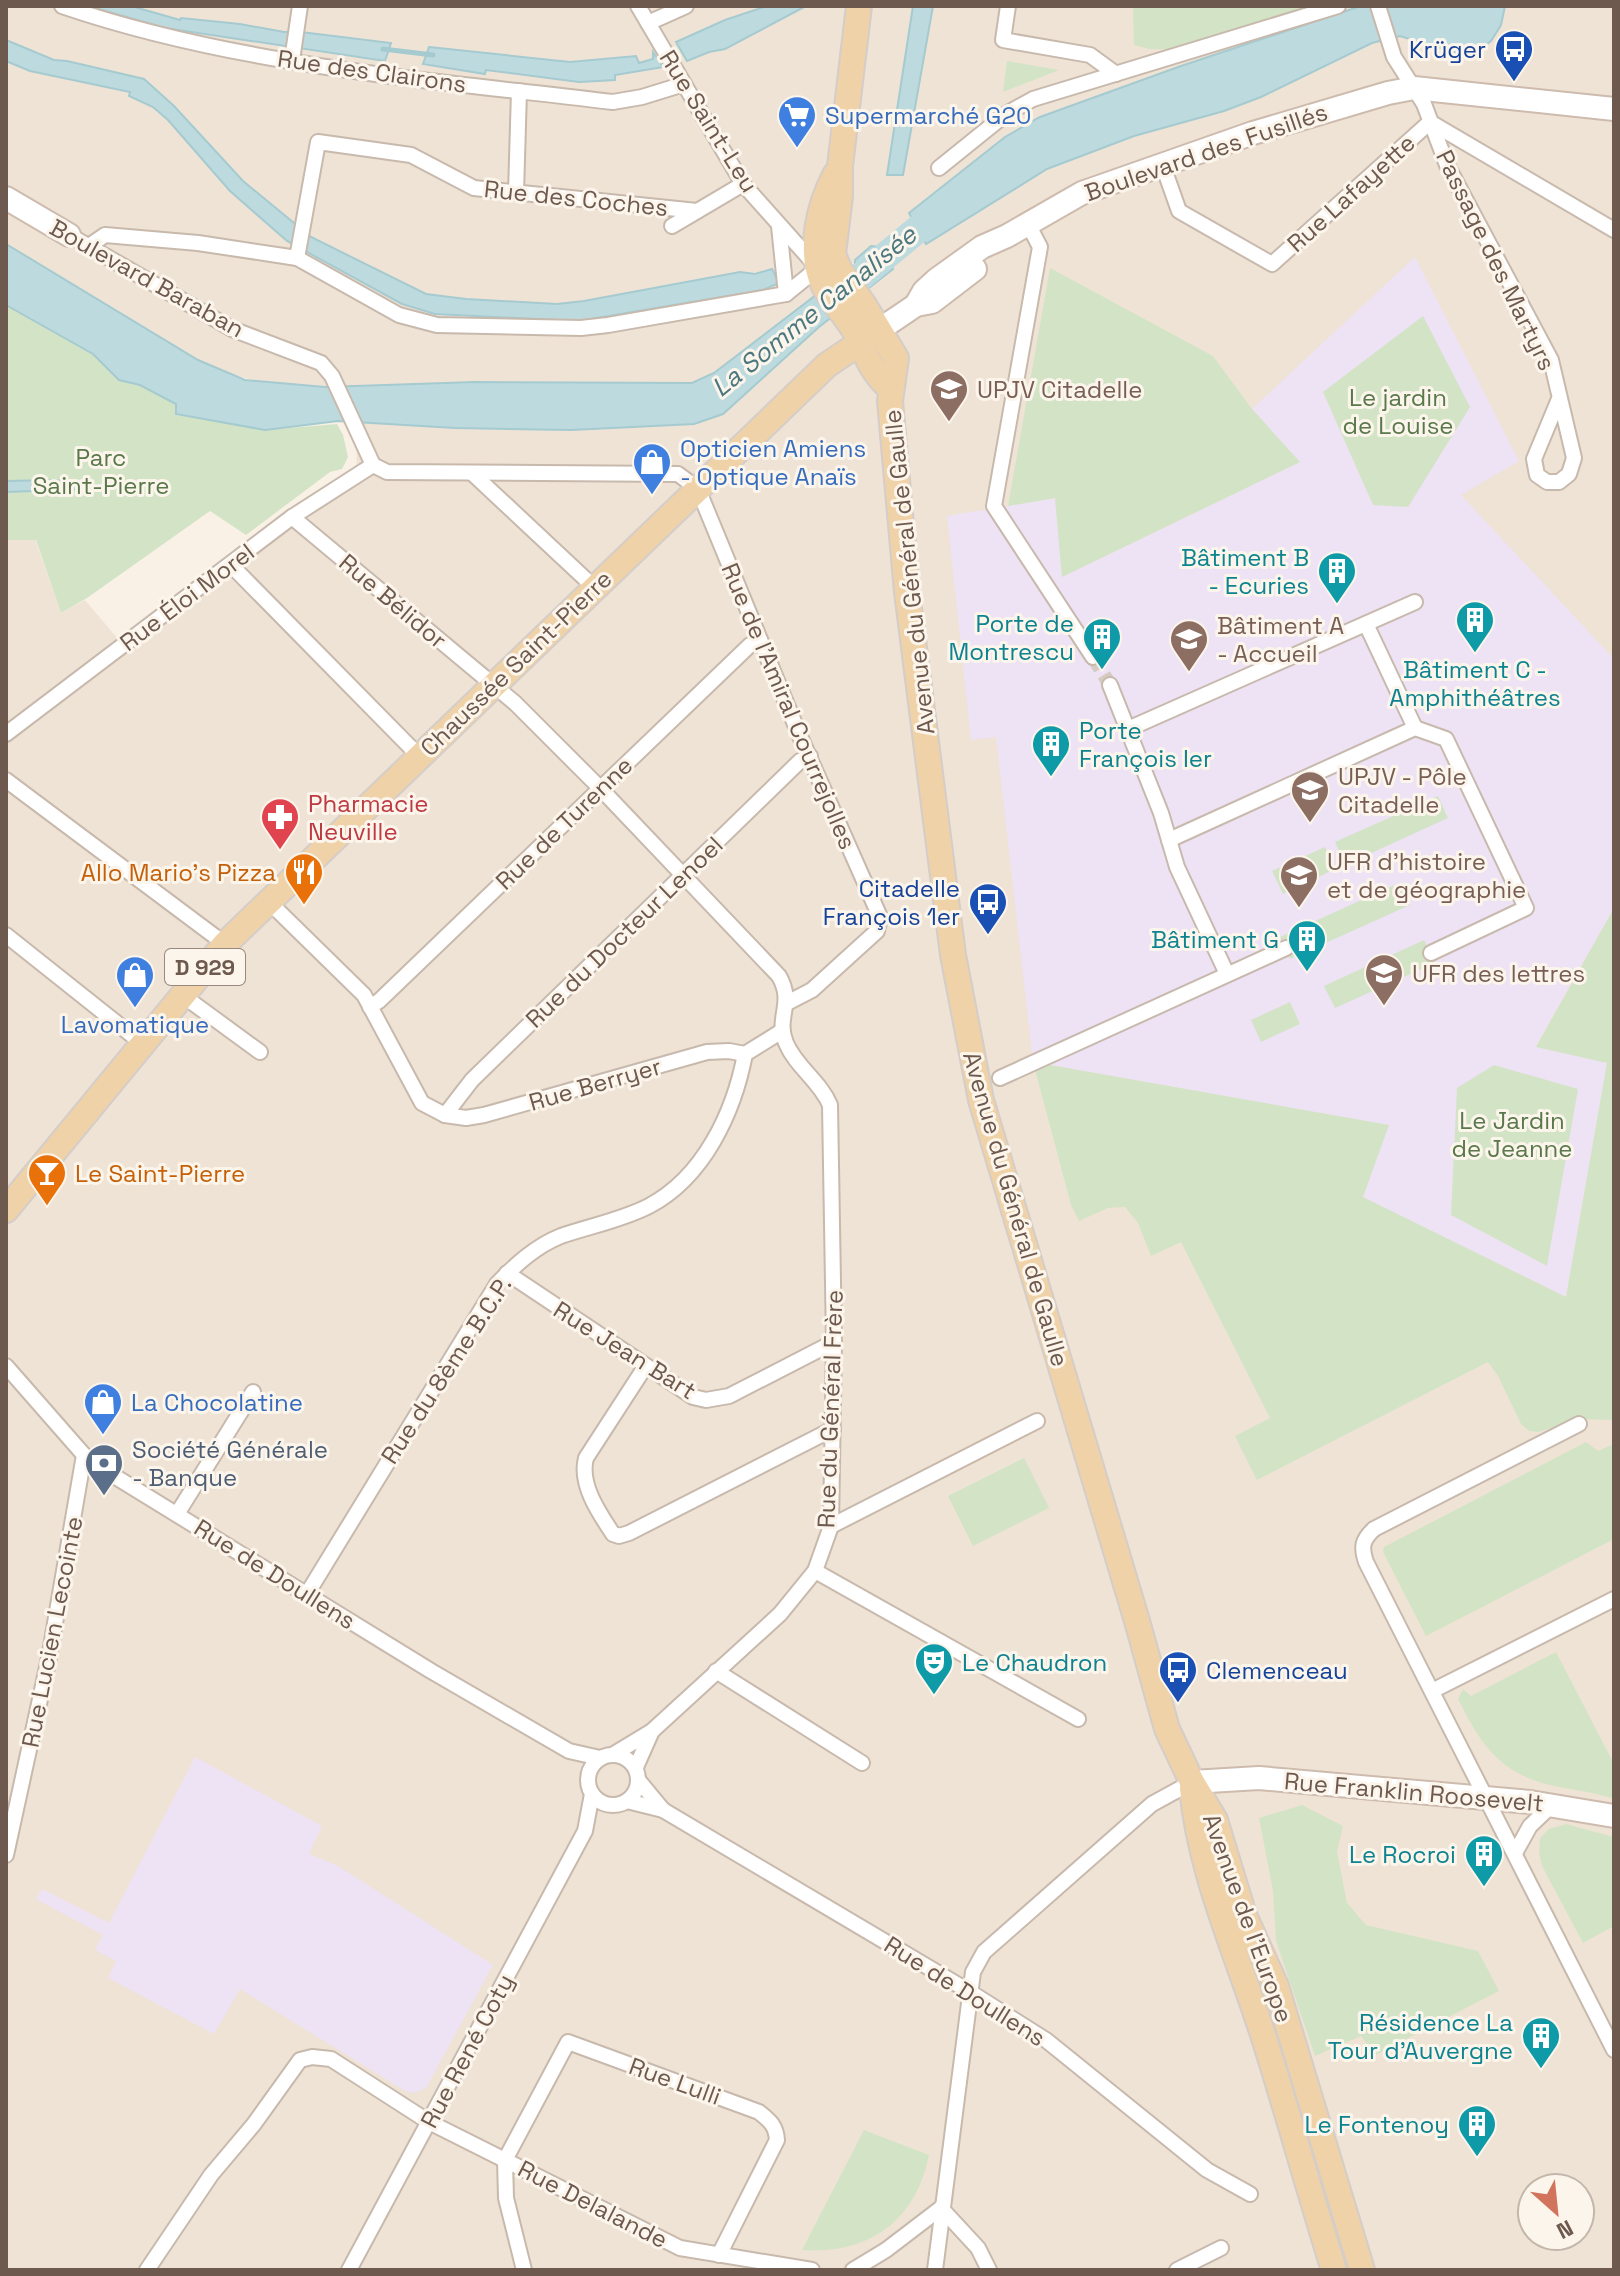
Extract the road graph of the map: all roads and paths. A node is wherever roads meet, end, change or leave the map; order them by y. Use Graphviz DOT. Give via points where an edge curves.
graph roads {
  1 [pos="62,6"];
  2 [pos="300,6"];
  3 [pos="638,6"];
  4 [pos="686,6"];
  5 [pos="859,6"];
  6 [pos="1008,6"];
  7 [pos="1338,6"];
  8 [pos="1378,6"];
  9 [pos="648,23"];
  10 [pos="292,55"];
  11 [pos="1116,74"];
  12 [pos="684,84"];
  13 [pos="1414,88"];
  14 [pos="519,91"];
  15 [pos="1614,109"];
  16 [pos="1430,122"];
  17 [pos="1162,163"];
  18 [pos="939,168"];
  19 [pos="743,184"];
  20 [pos="516,193"];
  21 [pos="6,198"];
  22 [pos="697,211"];
  23 [pos="1027,222"];
  24 [pos="779,225"];
  25 [pos="672,226"];
  26 [pos="1614,230"];
  27 [pos="69,235"];
  28 [pos="89,246"];
  29 [pos="297,258"];
  30 [pos="827,275"];
  31 [pos="786,294"];
  32 [pos="870,336"];
  33 [pos="1559,399"];
  34 [pos="373,465"];
  35 [pos="472,473"];
  36 [pos="698,489"];
  37 [pos="292,517"];
  38 [pos="231,565"];
  39 [pos="595,588"];
  40 [pos="1415,602"];
  41 [pos="1366,624"];
  42 [pos="760,641"];
  43 [pos="1093,657"];
  44 [pos="494,684"];
  45 [pos="1110,685"];
  46 [pos="1415,728"];
  47 [pos="1128,729"];
  48 [pos="6,734"];
  49 [pos="419,756"];
  50 [pos="810,756"];
  51 [pos="6,780"];
  52 [pos="600,788"];
  53 [pos="1169,840"];
  54 [pos="683,876"];
  55 [pos="268,901"];
  56 [pos="6,935"];
  57 [pos="225,944"];
  58 [pos="1286,948"];
  59 [pos="1431,953"];
  60 [pos="1227,974"];
  61 [pos="182,995"];
  62 [pos="787,1003"];
  63 [pos="370,1007"];
  64 [pos="782,1031"];
  65 [pos="143,1044"];
  66 [pos="260,1052"];
  67 [pos="745,1054"];
  68 [pos="1000,1078"];
  69 [pos="445,1115"];
  70 [pos="6,1210"];
  71 [pos="507,1273"];
  72 [pos="834,1342"];
  73 [pos="6,1366"];
  74 [pos="645,1367"];
  75 [pos="253,1392"];
  76 [pos="1037,1421"];
  77 [pos="1579,1424"];
  78 [pos="833,1429"];
  79 [pos="84,1455"];
  80 [pos="177,1514"];
  81 [pos="831,1526"];
  82 [pos="815,1571"];
  83 [pos="307,1594"];
  84 [pos="1614,1599"];
  85 [pos="716,1671"];
  86 [pos="1432,1691"];
  87 [pos="1078,1719"];
  88 [pos="652,1731"];
  89 [pos="569,1751"];
  90 [pos="607,1756"];
  91 [pos="862,1763"];
  92 [pos="589,1773"];
  93 [pos="638,1774"];
  94 [pos="1203,1780"];
  95 [pos="592,1794"];
  96 [pos="1487,1798"];
  97 [pos="621,1803"];
  98 [pos="1552,1805"];
  99 [pos="663,1810"];
  100 [pos="1614,1816"];
  101 [pos="585,1831"];
  102 [pos="1515,1853"];
  103 [pos="6,1855"];
  104 [pos="970,1992"];
  105 [pos="1614,2050"];
  106 [pos="429,2122"];
  107 [pos="505,2160"];
  108 [pos="1250,2194"];
  109 [pos="941,2208"];
  110 [pos="1221,2248"];
  111 [pos="719,2255"];
  112 [pos="147,2270"];
  113 [pos="349,2270"];
  114 [pos="524,2270"];
  115 [pos="812,2270"];
  116 [pos="853,2270"];
  117 [pos="935,2270"];
  118 [pos="989,2270"];
  119 [pos="1177,2270"];
  120 [pos="1334,2270"];
  121 [pos="1362,2270"];
  1 -- 10 [label="street, Rue des Clairons" via="124,25"];
  2 -- 10 [label="street"];
  3 -- 9 [label="street, Rue Saint-Leu"];
  4 -- 9 [label="street"];
  5 -- 30 [label="main road" via="840,166 822,206 816,242"];
  6 -- 11 [label="street" via="1003,40 1090,55"];
  7 -- 11 [label="street"];
  8 -- 13 [label="street, Passage des Martyrs" via="1390,45"];
  9 -- 12 [label="street, Rue Saint-Leu"];
  10 -- 14 [label="street, Rue des Clairons" via="359,72"];
  11 -- 18 [label="street" via="1033,99"];
  12 -- 14 [label="street, Rue des Clairons" via="613,102"];
  12 -- 19 [label="street, Rue Saint-Leu"];
  13 -- 15 [label="street, Boulevard des Fusillés"];
  13 -- 16 [label="street, Passage des Martyrs"];
  13 -- 17 [label="street, Boulevard des Fusillés"];
  14 -- 20 [label="street"];
  16 -- 17 [label="street, Rue Lafayette" via="1272,264 1179,211"];
  16 -- 26 [label="street"];
  16 -- 33 [label="street, Passage des Martyrs" via="1447,165 1551,360"];
  17 -- 23 [label="street, Boulevard des Fusillés" via="1082,193"];
  19 -- 22 [label="street, Rue des Coches"];
  19 -- 24 [label="street, Rue Saint-Leu"];
  20 -- 22 [label="street, Rue des Coches"];
  20 -- 29 [label="street, Rue des Coches" via="474,188 411,155 318,142"];
  21 -- 27 [label="street, Boulevard Baraban"];
  22 -- 25 [label="street, Rue des Coches"];
  23 -- 32 [label="street, Boulevard des Fusillés / D 929" via="946,293 916,305"];
  23 -- 43 [label="street" via="1040,247 994,506"];
  24 -- 30 [label="street, Rue Saint-Leu"];
  24 -- 31 [label="street"];
  27 -- 28 [label="street, Boulevard Baraban"];
  28 -- 29 [label="street" via="105,235"];
  28 -- 34 [label="street, Boulevard Baraban" via="232,329 321,363"];
  29 -- 31 [label="street" via="399,315 437,325 581,328"];
  30 -- 31 [label="street"];
  30 -- 32 [label="main road, Avenue du Général de Gaulle"];
  32 -- 36 [label="main road, Chaussée Saint-Pierre / D 929" via="827,365"];
  32 -- 94 [label="main road, Avenue du Général de Gaulle" via="881,380 890,388 894,476 953,955 981,1100 1167,1729"];
  33 -- 33 [label="street, Passage des Martyrs" via="1534,459 1537,475 1547,482 1559,482 1569,474 1574,458"];
  34 -- 35 [label="street" via="387,472"];
  34 -- 37 [label="street, Rue Éloi Morel"];
  35 -- 36 [label="street" via="678,474"];
  35 -- 39 [label="street"];
  36 -- 39 [label="main road, Chaussée Saint-Pierre / D 929"];
  36 -- 42 [label="street, Rue de l'Amiral Courrejolles"];
  37 -- 38 [label="street, Rue Éloi Morel"];
  37 -- 44 [label="street, Rue Bélidor"];
  38 -- 48 [label="street, Rue Éloi Morel"];
  38 -- 49 [label="street"];
  39 -- 44 [label="main road, Chaussée Saint-Pierre / D 929"];
  40 -- 41 [label="street"];
  41 -- 46 [label="street"];
  41 -- 47 [label="street"];
  42 -- 50 [label="street, Rue de l'Amiral Courrejolles"];
  42 -- 52 [label="street, Rue de Turenne"];
  44 -- 49 [label="main road, Chaussée Saint-Pierre / D 929"];
  44 -- 52 [label="street, Rue Bélidor"];
  45 -- 47 [label="street"];
  46 -- 53 [label="street"];
  46 -- 59 [label="street" via="1446,739 1526,908"];
  47 -- 53 [label="street"];
  49 -- 55 [label="main road, Chaussée Saint-Pierre / D 929"];
  50 -- 54 [label="street, Rue du Docteur Lenoel"];
  50 -- 62 [label="street, Rue de l'Amiral Courrejolles" via="880,923 812,990"];
  51 -- 57 [label="street"];
  52 -- 54 [label="street, Rue Bélidor"];
  52 -- 63 [label="street, Rue de Turenne"];
  53 -- 60 [label="street"];
  54 -- 62 [label="street, Rue Bélidor" via="779,976"];
  54 -- 69 [label="street, Rue du Docteur Lenoel" via="472,1080"];
  55 -- 57 [label="main road, Chaussée Saint-Pierre / D 929"];
  55 -- 63 [label="street"];
  56 -- 65 [label="street"];
  57 -- 61 [label="main road, Chaussée Saint-Pierre / D 929"];
  58 -- 60 [label="street"];
  60 -- 68 [label="street"];
  61 -- 65 [label="main road, Chaussée Saint-Pierre / D 929"];
  61 -- 66 [label="street"];
  62 -- 64 [label="street"];
  63 -- 69 [label="street" via="422,1103"];
  64 -- 67 [label="street"];
  64 -- 72 [label="street, Rue du Général Frère" via="830,1105"];
  65 -- 70 [label="main road, Chaussée Saint-Pierre / D 929"];
  67 -- 69 [label="street, Rue Berryer" via="707,1052 484,1115"];
  67 -- 71 [label="street, Rue du 8ème B.C.P." via="740,1080 709,1151 674,1191 647,1207 558,1237"];
  71 -- 74 [label="street, Rue Jean Bart"];
  71 -- 83 [label="street, Rue du 8ème B.C.P."];
  72 -- 74 [label="street, Rue Jean Bart" via="715,1400 693,1397"];
  72 -- 78 [label="street, Rue du Général Frère"];
  73 -- 79 [label="street, Rue de Doullens"];
  74 -- 78 [label="street" via="586,1458 583,1471 613,1534 619,1536"];
  75 -- 80 [label="street"];
  76 -- 81 [label="street"];
  77 -- 86 [label="street" via="1365,1538 1366,1562"];
  78 -- 81 [label="street, Rue du Général Frère"];
  79 -- 80 [label="street, Rue de Doullens"];
  79 -- 103 [label="street, Rue Lucien Lecointe" via="49,1658"];
  80 -- 83 [label="street, Rue de Doullens"];
  81 -- 82 [label="street, Rue du Général Frère"];
  82 -- 85 [label="street, Rue du Général Frère" via="780,1614"];
  82 -- 87 [label="street"];
  83 -- 89 [label="street, Rue de Doullens"];
  84 -- 86 [label="street"];
  85 -- 88 [label="street, Rue du Général Frère"];
  85 -- 91 [label="street"];
  86 -- 96 [label="street"];
  88 -- 90 [label="street, Rue du Général Frère"];
  88 -- 93 [label="street, Rue du Général Frère"];
  89 -- 90 [label="street, Rue de Doullens"];
  89 -- 92 [label="street, Rue de Doullens"];
  90 -- 92 [label="street"];
  90 -- 93 [label="street" via="622,1756"];
  92 -- 95 [label="street"];
  93 -- 97 [label="street" via="637,1789"];
  93 -- 99 [label="street, Rue de Doullens"];
  94 -- 96 [label="street, Rue Franklin Roosevelt" via="1259,1778"];
  94 -- 104 [label="street" via="1152,1804 984,1952"];
  94 -- 120 [label="main road, Avenue de l'Europe" via="1195,1826"];
  94 -- 121 [label="main road, Avenue de l'Europe" via="1244,1915 1276,1986"];
  95 -- 97 [label="street" via="606,1804"];
  95 -- 101 [label="street, Rue René Coty"];
  96 -- 98 [label="street, Rue Franklin Roosevelt"];
  96 -- 102 [label="street"];
  97 -- 99 [label="street, Rue de Doullens"];
  97 -- 101 [label="street, Rue René Coty"];
  98 -- 100 [label="street, Rue Franklin Roosevelt"];
  98 -- 102 [label="street" via="1530,1826"];
  99 -- 104 [label="street, Rue de Doullens"];
  101 -- 106 [label="street, Rue René Coty"];
  102 -- 105 [label="street"];
  104 -- 108 [label="street, Rue de Doullens" via="1046,2040 1207,2170"];
  104 -- 109 [label="street"];
  106 -- 107 [label="street, Rue Delalande"];
  106 -- 112 [label="street, Rue Delalande" via="331,2059 300,2060 211,2175"];
  106 -- 113 [label="street, Rue René Coty"];
  107 -- 111 [label="street, Rue Delalande" via="680,2248"];
  107 -- 111 [label="street, Rue Lulli" via="568,2042 759,2112 771,2122 777,2140"];
  107 -- 114 [label="street" via="506,2198"];
  109 -- 116 [label="street"];
  109 -- 117 [label="street"];
  109 -- 118 [label="street" via="978,2248"];
  110 -- 119 [label="street"];
  111 -- 115 [label="street, Rue Delalande"];
}
